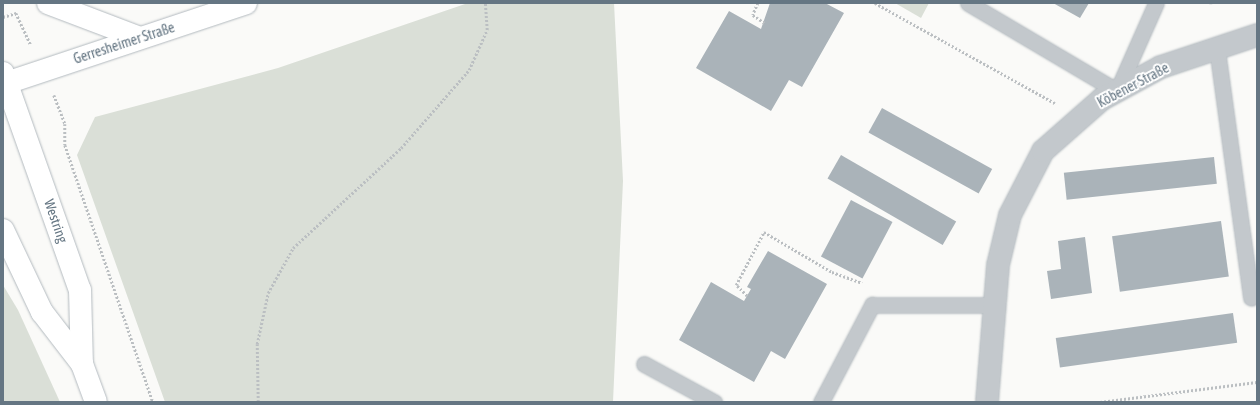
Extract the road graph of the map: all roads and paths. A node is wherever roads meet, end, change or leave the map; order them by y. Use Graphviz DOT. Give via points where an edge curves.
graph roads {
  1 [pos="48,3"];
  2 [pos="246,3"];
  3 [pos="485,3"];
  4 [pos="758,3"];
  5 [pos="875,3"];
  6 [pos="968,3"];
  7 [pos="1156,3"];
  8 [pos="764,23"];
  9 [pos="1257,35"];
  10 [pos="140,38"];
  11 [pos="1217,49"];
  12 [pos="4,80"];
  13 [pos="1117,90"];
  14 [pos="1055,103"];
  15 [pos="65,124"];
  16 [pos="5,240"];
  17 [pos="868,286"];
  18 [pos="748,296"];
  19 [pos="1251,298"];
  20 [pos="995,305"];
  21 [pos="82,364"];
  22 [pos="644,364"];
  23 [pos="1257,382"];
  24 [pos="96,402"];
  25 [pos="153,402"];
  26 [pos="258,402"];
  27 [pos="714,402"];
  28 [pos="822,402"];
  29 [pos="987,402"];
  30 [pos="1100,402"];
  1 -- 10 [label="main road"];
  2 -- 10 [label="main road, Gerresheimer Straße"];
  3 -- 26 [label="path" via="487,30 469,70 401,148 294,248 267,300 257,344"];
  4 -- 8 [label="path" via="753,15"];
  5 -- 14 [label="path"];
  6 -- 13 [label="lane"];
  7 -- 13 [label="lane"];
  9 -- 11 [label="street, Köbener Straße"];
  10 -- 12 [label="main road, Gerresheimer Straße"];
  11 -- 13 [label="street, Köbener Straße" via="1161,67"];
  11 -- 19 [label="lane"];
  12 -- 21 [label="main road, Westring" via="80,290"];
  13 -- 20 [label="street, Köbener Straße" via="1076,119 1043,151 1028,176 1007,227 998,265"];
  15 -- 25 [label="path" via="65,145"];
  16 -- 21 [label="main road, Westring" via="42,312"];
  17 -- 18 [label="path" via="832,272 764,232 736,285"];
  20 -- 28 [label="lane" via="872,305"];
  20 -- 29 [label="street, Köbener Straße"];
  21 -- 24 [label="main road, Westring"];
  22 -- 27 [label="lane"];
  23 -- 30 [label="path"];
}
